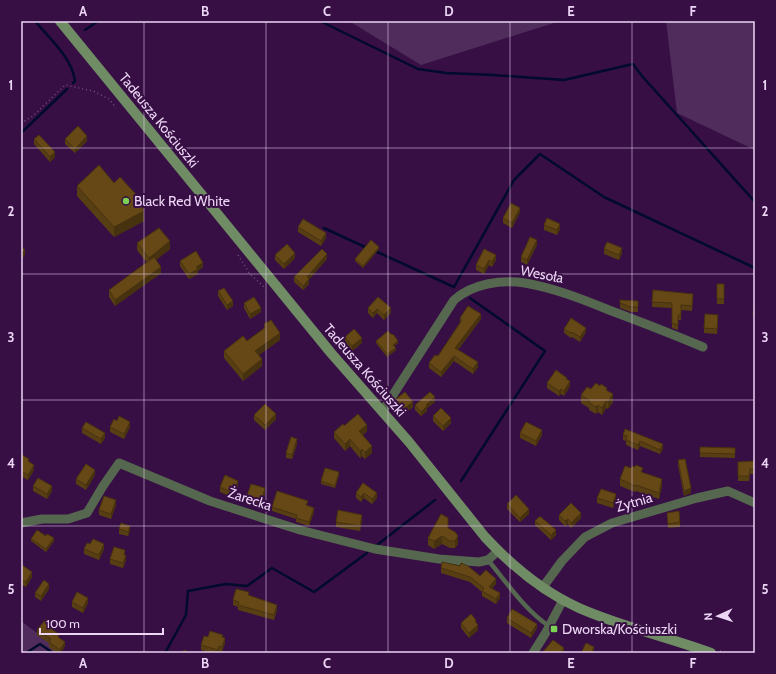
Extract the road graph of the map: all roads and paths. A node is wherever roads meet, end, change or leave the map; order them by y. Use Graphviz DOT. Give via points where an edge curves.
graph roads {
  1 [pos="60,21"];
  2 [pos="116,108"];
  3 [pos="21,123"];
  4 [pos="703,347"];
  5 [pos="382,412"];
  6 [pos="755,504"];
  7 [pos="21,523"];
  8 [pos="498,551"];
  9 [pos="488,560"];
  10 [pos="543,588"];
  11 [pos="563,600"];
  12 [pos="549,626"];
  13 [pos="714,651"];
  14 [pos="533,653"];
  15 [pos="726,653"];
  1 -- 5 [label="main road, Tadeusza Kościuszki"];
  2 -- 3 [label="path" via="109,99 93,91 65,85 33,116"];
  4 -- 5 [label="street, Wesoła" via="568,294 525,283 502,282 474,287 454,300"];
  5 -- 8 [label="main road, Tadeusza Kościuszki"];
  6 -- 10 [label="street, Żytnia" via="728,491 612,523 585,537 562,561"];
  7 -- 9 [label="street, Żarecka" via="42,519 68,519 87,513 119,463 210,501 300,530 375,549 439,559 480,562"];
  8 -- 9 [label="street"];
  8 -- 10 [label="main road, Tadeusza Kościuszki"];
  9 -- 12 [label="lane" via="526,605"];
  10 -- 11 [label="main road, Tadeusza Kościuszki"];
  11 -- 12 [label="street"];
  11 -- 13 [label="main road, Tadeusza Kościuszki" via="602,617"];
  12 -- 14 [label="street"];
  13 -- 15 [label="path"];
}
